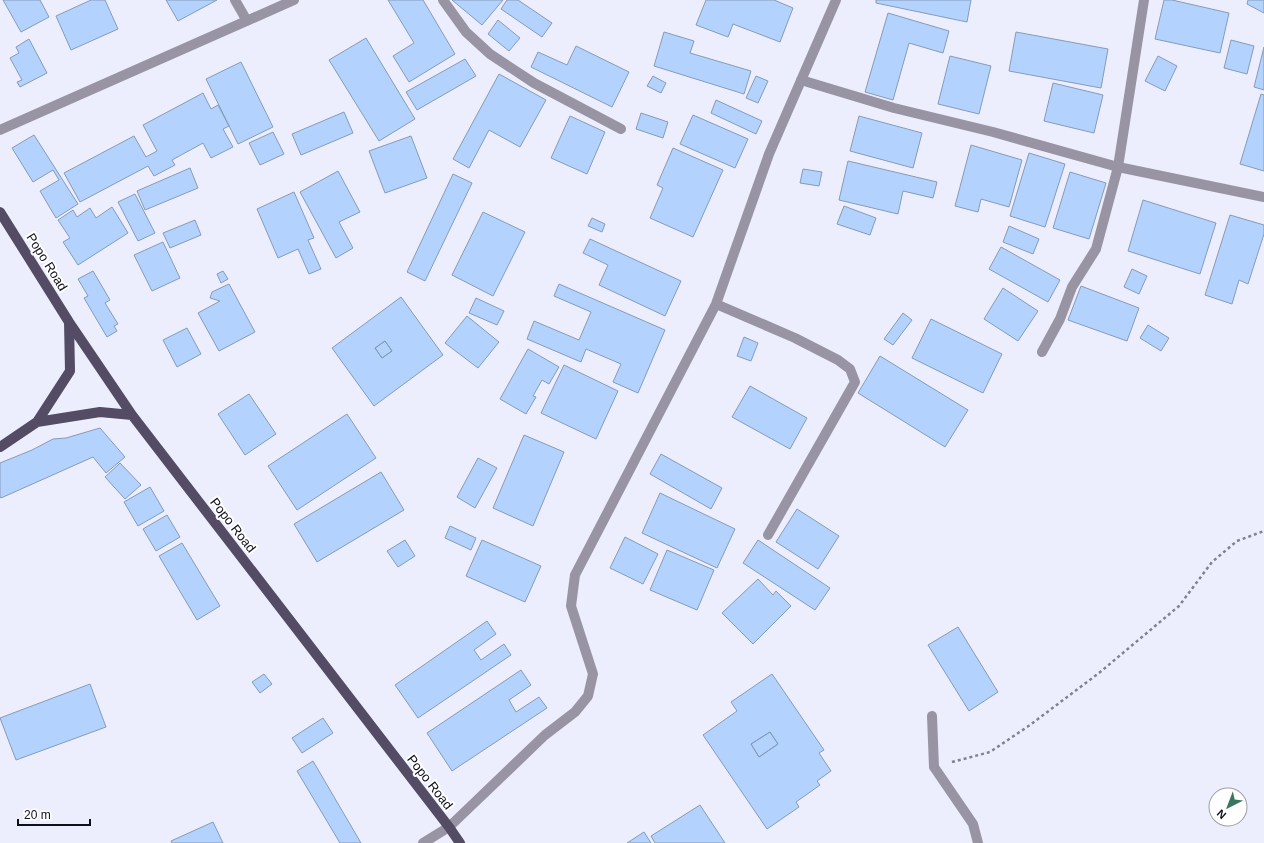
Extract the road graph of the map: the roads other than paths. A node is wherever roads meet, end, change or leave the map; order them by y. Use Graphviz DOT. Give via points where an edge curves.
graph roads {
  1 [pos="235,0"];
  2 [pos="294,0"];
  3 [pos="443,0"];
  4 [pos="836,0"];
  5 [pos="1144,0"];
  6 [pos="247,21"];
  7 [pos="801,80"];
  8 [pos="621,129"];
  9 [pos="0,130"];
  10 [pos="1118,167"];
  11 [pos="1264,197"];
  12 [pos="0,212"];
  13 [pos="716,304"];
  14 [pos="69,322"];
  15 [pos="1042,352"];
  16 [pos="132,415"];
  17 [pos="37,422"];
  18 [pos="0,447"];
  19 [pos="768,535"];
  20 [pos="932,716"];
  21 [pos="449,827"];
  22 [pos="423,843"];
  23 [pos="460,843"];
  24 [pos="978,843"];
  1 -- 6 [label="street"];
  2 -- 6 [label="street"];
  3 -- 8 [label="street" via="466,32 490,54 534,83"];
  4 -- 7 [label="street"];
  5 -- 10 [label="street"];
  6 -- 9 [label="street"];
  7 -- 10 [label="street" via="894,108"];
  7 -- 13 [label="street" via="770,154"];
  10 -- 11 [label="street"];
  10 -- 15 [label="street" via="1096,249 1072,288 1060,319"];
  12 -- 14 [label="main road, Popo Road"];
  13 -- 19 [label="street" via="795,338 838,360 850,369 855,382"];
  13 -- 21 [label="street" via="575,575 571,606 593,674 588,696 575,712 545,735"];
  14 -- 16 [label="main road, Popo Road"];
  14 -- 17 [label="main road" via="70,371"];
  16 -- 17 [label="main road" via="100,412"];
  16 -- 21 [label="main road, Popo Road"];
  17 -- 18 [label="main road"];
  20 -- 24 [label="street" via="934,767 973,824"];
  21 -- 22 [label="street"];
  21 -- 23 [label="main road, Popo Road"];
}
